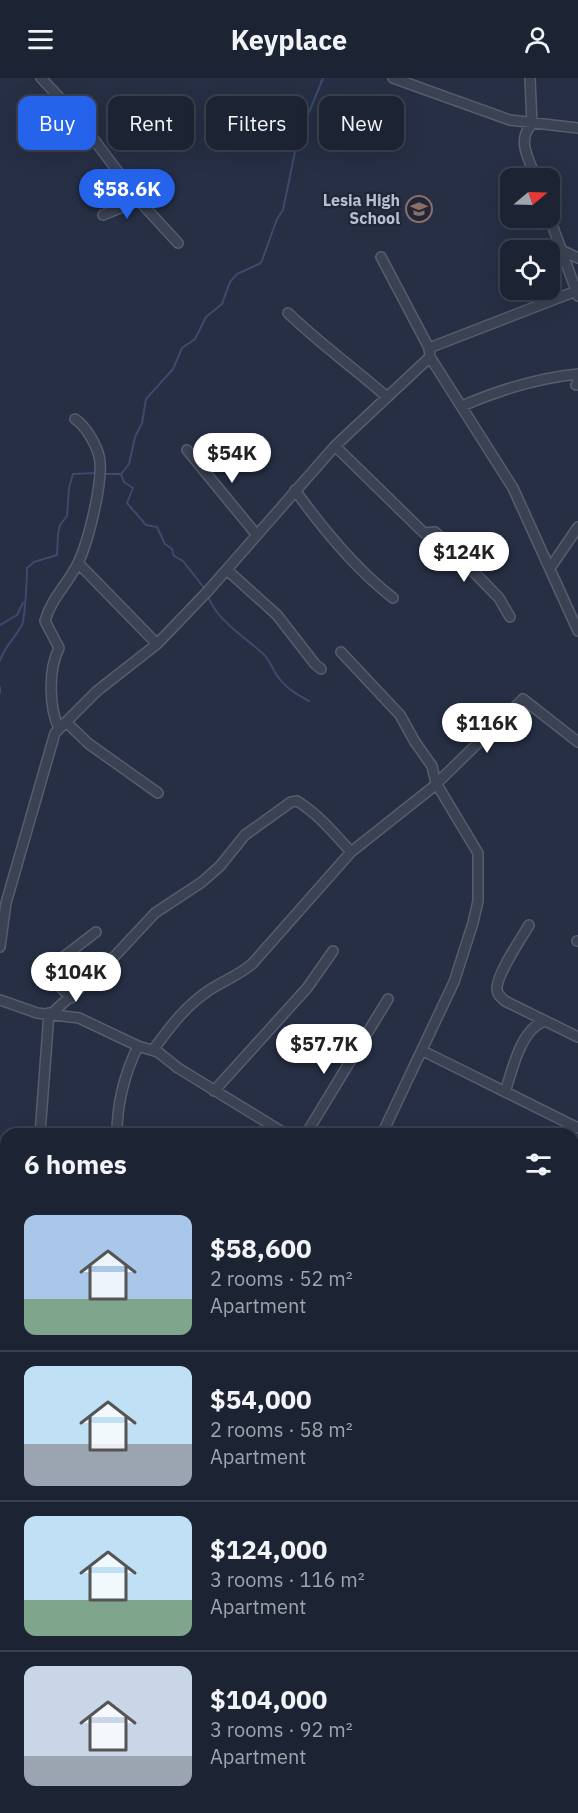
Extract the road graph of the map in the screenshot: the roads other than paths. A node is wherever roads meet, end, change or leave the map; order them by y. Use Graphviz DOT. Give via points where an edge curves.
graph roads {
  1 [pos="41,78"];
  2 [pos="393,78"];
  3 [pos="530,78"];
  4 [pos="532,124"];
  5 [pos="578,128"];
  6 [pos="532,168"];
  7 [pos="140,200"];
  8 [pos="104,215"];
  9 [pos="553,228"];
  10 [pos="178,243"];
  11 [pos="561,250"];
  12 [pos="381,257"];
  13 [pos="578,258"];
  14 [pos="577,293"];
  15 [pos="288,313"];
  16 [pos="429,352"];
  17 [pos="578,374"];
  18 [pos="387,397"];
  19 [pos="462,406"];
  20 [pos="75,419"];
  21 [pos="335,446"];
  22 [pos="187,450"];
  23 [pos="295,490"];
  24 [pos="578,527"];
  25 [pos="256,534"];
  26 [pos="78,562"];
  27 [pos="550,568"];
  28 [pos="227,570"];
  29 [pos="393,598"];
  30 [pos="510,617"];
  31 [pos="578,631"];
  32 [pos="157,644"];
  33 [pos="341,652"];
  34 [pos="321,669"];
  35 [pos="62,726"];
  36 [pos="578,742"];
  37 [pos="436,783"];
  38 [pos="158,793"];
  39 [pos="351,852"];
  40 [pos="529,925"];
  41 [pos="96,932"];
  42 [pos="0,946"];
  43 [pos="333,951"];
  44 [pos="71,998"];
  45 [pos="388,999"];
  46 [pos="0,1000"];
  47 [pos="51,1013"];
  48 [pos="546,1021"];
  49 [pos="578,1037"];
  50 [pos="138,1046"];
  51 [pos="153,1050"];
  52 [pos="423,1051"];
  53 [pos="214,1091"];
  54 [pos="504,1092"];
  55 [pos="41,1128"];
  56 [pos="117,1128"];
  57 [pos="276,1128"];
  58 [pos="309,1128"];
  59 [pos="385,1128"];
  60 [pos="578,1128"];
  1 -- 7 [label="street" via="74,113"];
  2 -- 4 [label="street" via="495,115"];
  3 -- 4 [label="street"];
  4 -- 5 [label="street"];
  4 -- 6 [label="street" via="522,140"];
  7 -- 8 [label="street"];
  7 -- 10 [label="street"];
  9 -- 11 [label="street"];
  11 -- 13 [label="street"];
  11 -- 14 [label="street"];
  12 -- 16 [label="street"];
  14 -- 16 [label="street"];
  15 -- 18 [label="street" via="319,344"];
  16 -- 18 [label="street"];
  16 -- 19 [label="street"];
  17 -- 19 [label="street" via="496,392"];
  18 -- 21 [label="street"];
  19 -- 27 [label="street" via="513,488"];
  20 -- 26 [label="street" via="84,424 100,460 88,541"];
  21 -- 23 [label="street"];
  21 -- 30 [label="street" via="424,533 435,532 499,598"];
  22 -- 25 [label="street"];
  23 -- 25 [label="street"];
  23 -- 29 [label="street" via="367,575"];
  24 -- 27 [label="street"];
  25 -- 28 [label="street"];
  26 -- 32 [label="street"];
  26 -- 35 [label="street" via="45,621 59,648 54,657 52,697 54,718"];
  27 -- 31 [label="street"];
  28 -- 32 [label="street"];
  28 -- 34 [label="street" via="277,615"];
  32 -- 35 [label="street"];
  33 -- 37 [label="street" via="400,715 432,766"];
  35 -- 38 [label="street"];
  35 -- 42 [label="street" via="55,733 25,829 6,903"];
  36 -- 37 [label="street" via="523,699"];
  37 -- 39 [label="street"];
  37 -- 52 [label="street" via="478,853 478,901 454,982"];
  39 -- 44 [label="street" via="326,823 304,805 291,802 245,836 202,882 155,913"];
  39 -- 51 [label="street" via="252,964 183,1010"];
  40 -- 48 [label="street" via="496,988 505,1000"];
  41 -- 44 [label="street" via="45,971"];
  43 -- 53 [label="street" via="307,988"];
  44 -- 47 [label="street"];
  45 -- 58 [label="street"];
  46 -- 47 [label="street" via="37,1013"];
  47 -- 50 [label="street" via="79,1018"];
  47 -- 55 [label="street"];
  48 -- 49 [label="street"];
  48 -- 54 [label="street" via="528,1036"];
  50 -- 51 [label="street"];
  50 -- 56 [label="street" via="124,1080"];
  51 -- 53 [label="street"];
  52 -- 54 [label="street"];
  52 -- 59 [label="street"];
  53 -- 57 [label="street"];
  54 -- 60 [label="street"];
}
